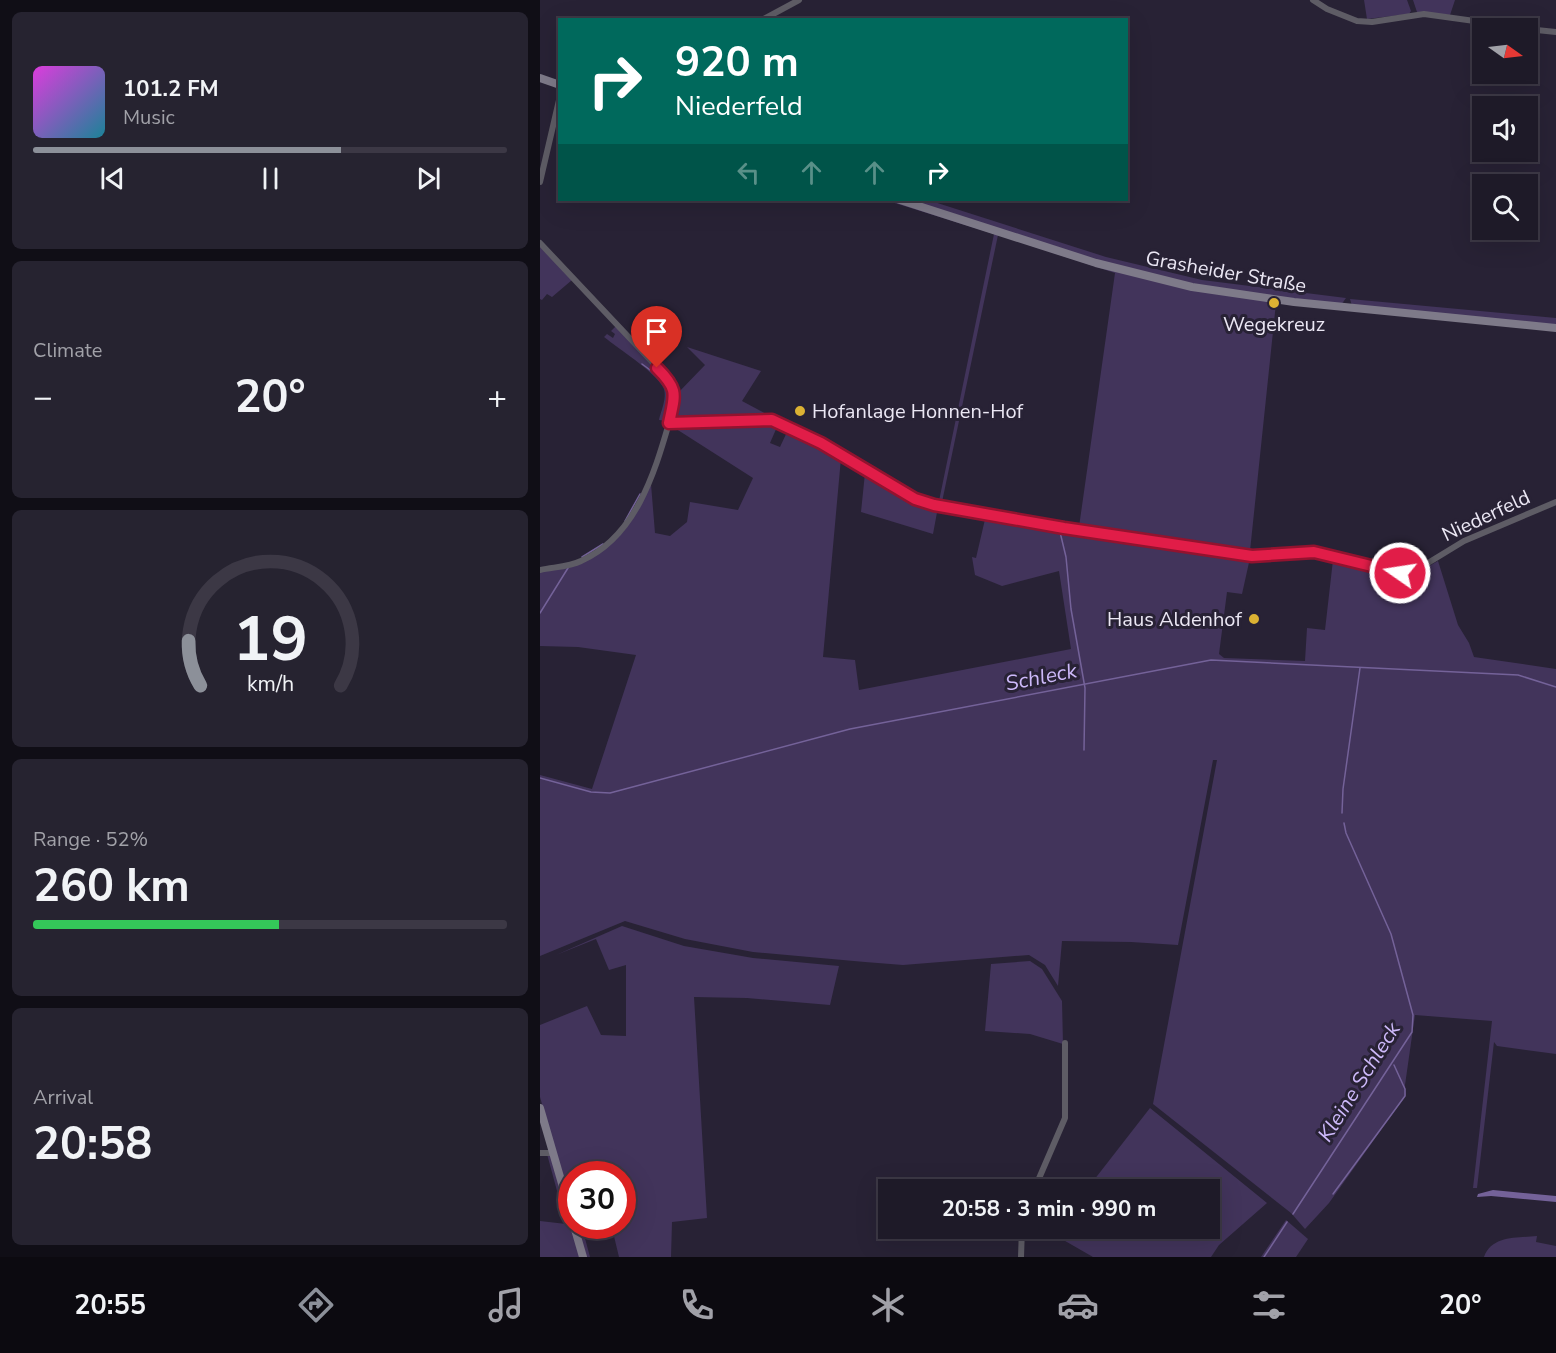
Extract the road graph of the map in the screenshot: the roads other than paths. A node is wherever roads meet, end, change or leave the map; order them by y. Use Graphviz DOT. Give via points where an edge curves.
graph roads {
  1 [pos="799,0"];
  2 [pos="1313,0"];
  3 [pos="766,18"];
  4 [pos="1472,21"];
  5 [pos="1538,30"];
  6 [pos="1556,32"];
  7 [pos="540,78"];
  8 [pos="558,84"];
  9 [pos="558,105"];
  10 [pos="540,182"];
  11 [pos="903,201"];
  12 [pos="540,243"];
  13 [pos="1556,328"];
  14 [pos="669,423"];
  15 [pos="1556,502"];
  16 [pos="540,570"];
  17 [pos="1065,1043"];
  18 [pos="540,1108"];
  19 [pos="540,1153"];
  20 [pos="553,1153"];
  21 [pos="558,1170"];
  22 [pos="1039,1179"];
  23 [pos="578,1239"];
  24 [pos="1022,1239"];
  25 [pos="583,1257"];
  26 [pos="1021,1257"];
  1 -- 3 [label="street"];
  2 -- 4 [label="street" via="1357,21 1424,14"];
  5 -- 6 [label="street"];
  7 -- 8 [label="street"];
  9 -- 10 [label="street"];
  11 -- 13 [label="street, Grasheider Straße" via="1096,263 1192,286 1294,302"];
  12 -- 14 [label="street" via="672,383 675,397"];
  14 -- 15 [label="street, Niederfeld" via="772,420 821,443 915,499 934,505 1252,556 1314,552 1400,573 1423,566 1464,541"];
  14 -- 16 [label="street" via="653,478 622,531 580,562"];
  17 -- 22 [label="street" via="1065,1118"];
  18 -- 20 [label="street"];
  19 -- 20 [label="street"];
  20 -- 21 [label="street"];
  23 -- 25 [label="street"];
  24 -- 26 [label="street"];
}
